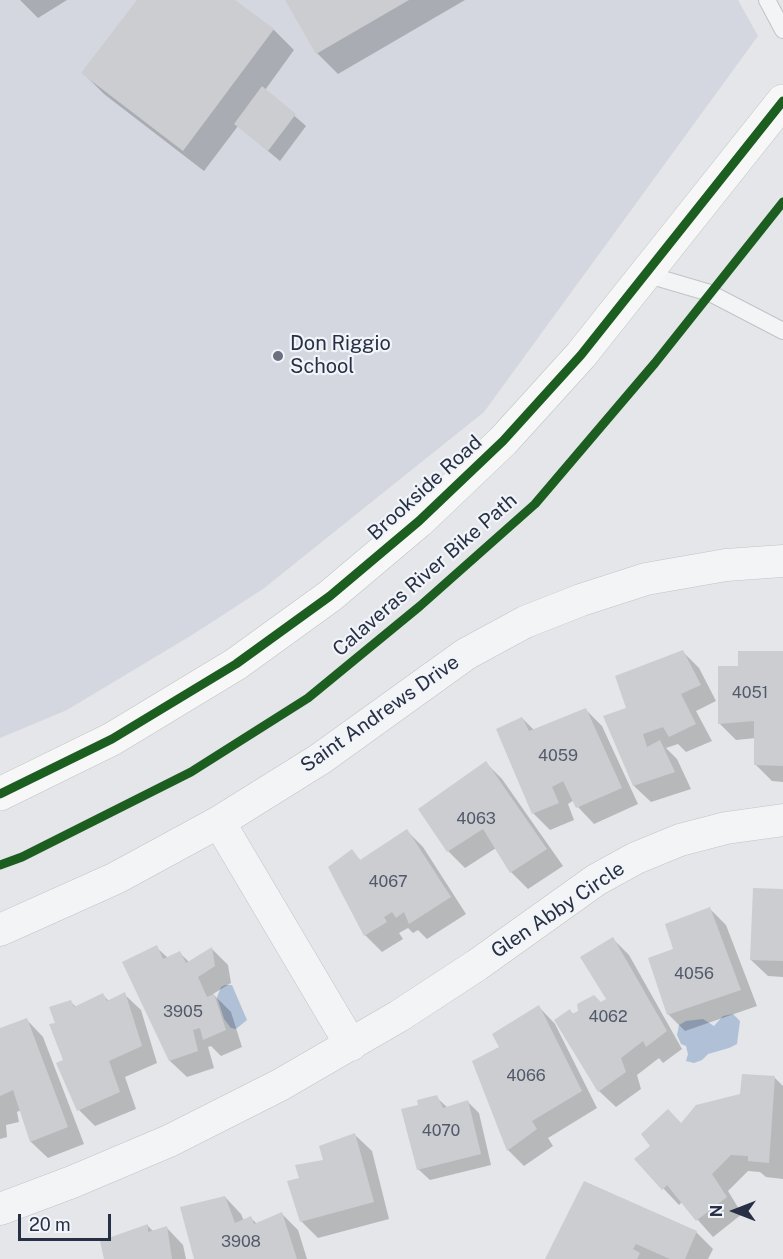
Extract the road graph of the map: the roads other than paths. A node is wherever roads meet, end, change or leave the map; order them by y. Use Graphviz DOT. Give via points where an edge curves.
graph roads {
  1 [pos="766,0"];
  2 [pos="783,30"];
  3 [pos="783,101"];
  4 [pos="645,274"];
  5 [pos="783,331"];
  6 [pos="783,561"];
  7 [pos="0,794"];
  8 [pos="783,820"];
  9 [pos="219,822"];
  10 [pos="0,930"];
  11 [pos="351,1045"];
  12 [pos="0,1209"];
  1 -- 2 [label="lane"];
  3 -- 4 [label="street, Brookside Road"];
  4 -- 5 [label="lane" via="710,293"];
  4 -- 7 [label="street, Brookside Road" via="581,355 503,441 419,521 330,596 236,664 112,739"];
  6 -- 9 [label="street, Saint Andrews Drive" via="726,565 646,579 525,622 466,654 320,759"];
  8 -- 11 [label="street, Glen Abby Circle" via="726,828 680,840 636,858 596,880 477,964"];
  9 -- 10 [label="street, Saint Andrews Drive" via="116,878"];
  9 -- 11 [label="street"];
  11 -- 12 [label="street, Glen Abby Circle" via="169,1141"];
}
